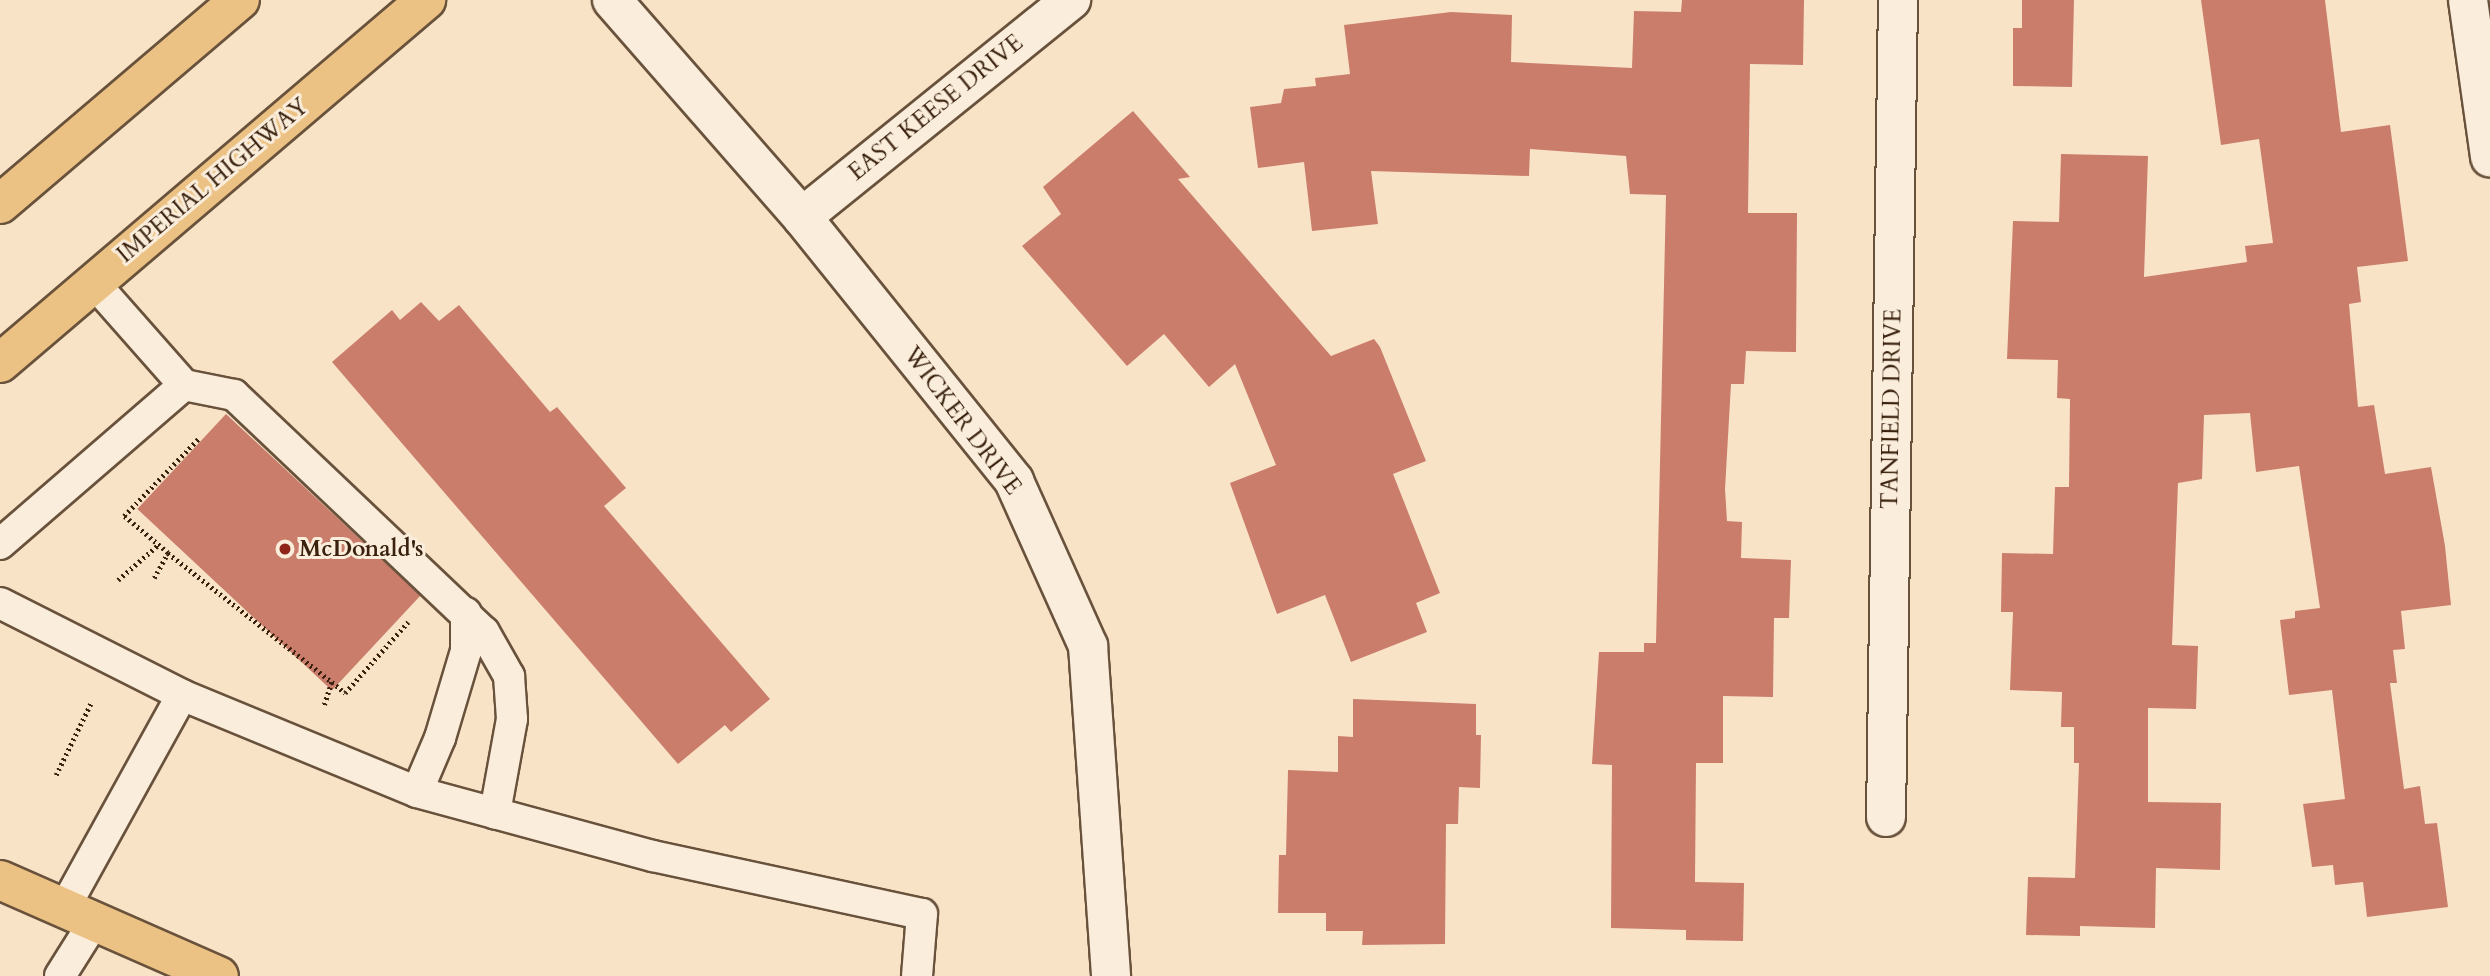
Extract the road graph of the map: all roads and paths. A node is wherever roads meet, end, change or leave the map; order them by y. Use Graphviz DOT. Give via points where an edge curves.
graph roads {
  1 [pos="240,0"];
  2 [pos="426,0"];
  3 [pos="612,0"];
  4 [pos="1071,0"];
  5 [pos="1898,0"];
  6 [pos="2468,0"];
  7 [pos="2490,157"];
  8 [pos="0,204"];
  9 [pos="803,217"];
  10 [pos="94,283"];
  11 [pos="0,363"];
  12 [pos="184,385"];
  13 [pos="200,436"];
  14 [pos="0,544"];
  15 [pos="158,545"];
  16 [pos="169,553"];
  17 [pos="154,578"];
  18 [pos="118,580"];
  19 [pos="0,603"];
  20 [pos="418,610"];
  21 [pos="466,613"];
  22 [pos="332,682"];
  23 [pos="95,694"];
  24 [pos="182,695"];
  25 [pos="309,747"];
  26 [pos="56,775"];
  27 [pos="418,792"];
  28 [pos="495,813"];
  29 [pos="1886,817"];
  30 [pos="0,880"];
  31 [pos="79,916"];
  32 [pos="60,976"];
  33 [pos="219,976"];
  34 [pos="917,976"];
  35 [pos="1111,976"];
  1 -- 8 [label="main road"];
  2 -- 10 [label="main road, IMPERIAL HIGHWAY"];
  3 -- 9 [label="street, WICKER DRIVE"];
  4 -- 9 [label="street, EAST KEESE DRIVE"];
  5 -- 29 [label="street, TANFIELD DRIVE"];
  6 -- 7 [label="street"];
  9 -- 35 [label="street, WICKER DRIVE" via="1014,481 1088,646"];
  10 -- 11 [label="main road, IMPERIAL HIGHWAY"];
  10 -- 12 [label="lane"];
  12 -- 14 [label="lane"];
  12 -- 21 [label="lane" via="234,395"];
  13 -- 15 [label="path" via="124,516"];
  15 -- 16 [label="path"];
  15 -- 18 [label="path"];
  16 -- 17 [label="path"];
  16 -- 22 [label="path"];
  19 -- 24 [label="lane"];
  20 -- 22 [label="path" via="345,693"];
  21 -- 27 [label="lane" via="466,651"];
  21 -- 28 [label="lane" via="484,632 509,676 512,719"];
  22 -- 25 [label="path"];
  23 -- 26 [label="path"];
  24 -- 25 [label="lane"];
  24 -- 31 [label="lane"];
  25 -- 27 [label="lane"];
  27 -- 28 [label="lane"];
  28 -- 34 [label="lane" via="653,856 922,914"];
  30 -- 31 [label="main road"];
  31 -- 32 [label="lane"];
  31 -- 33 [label="main road"];
}
